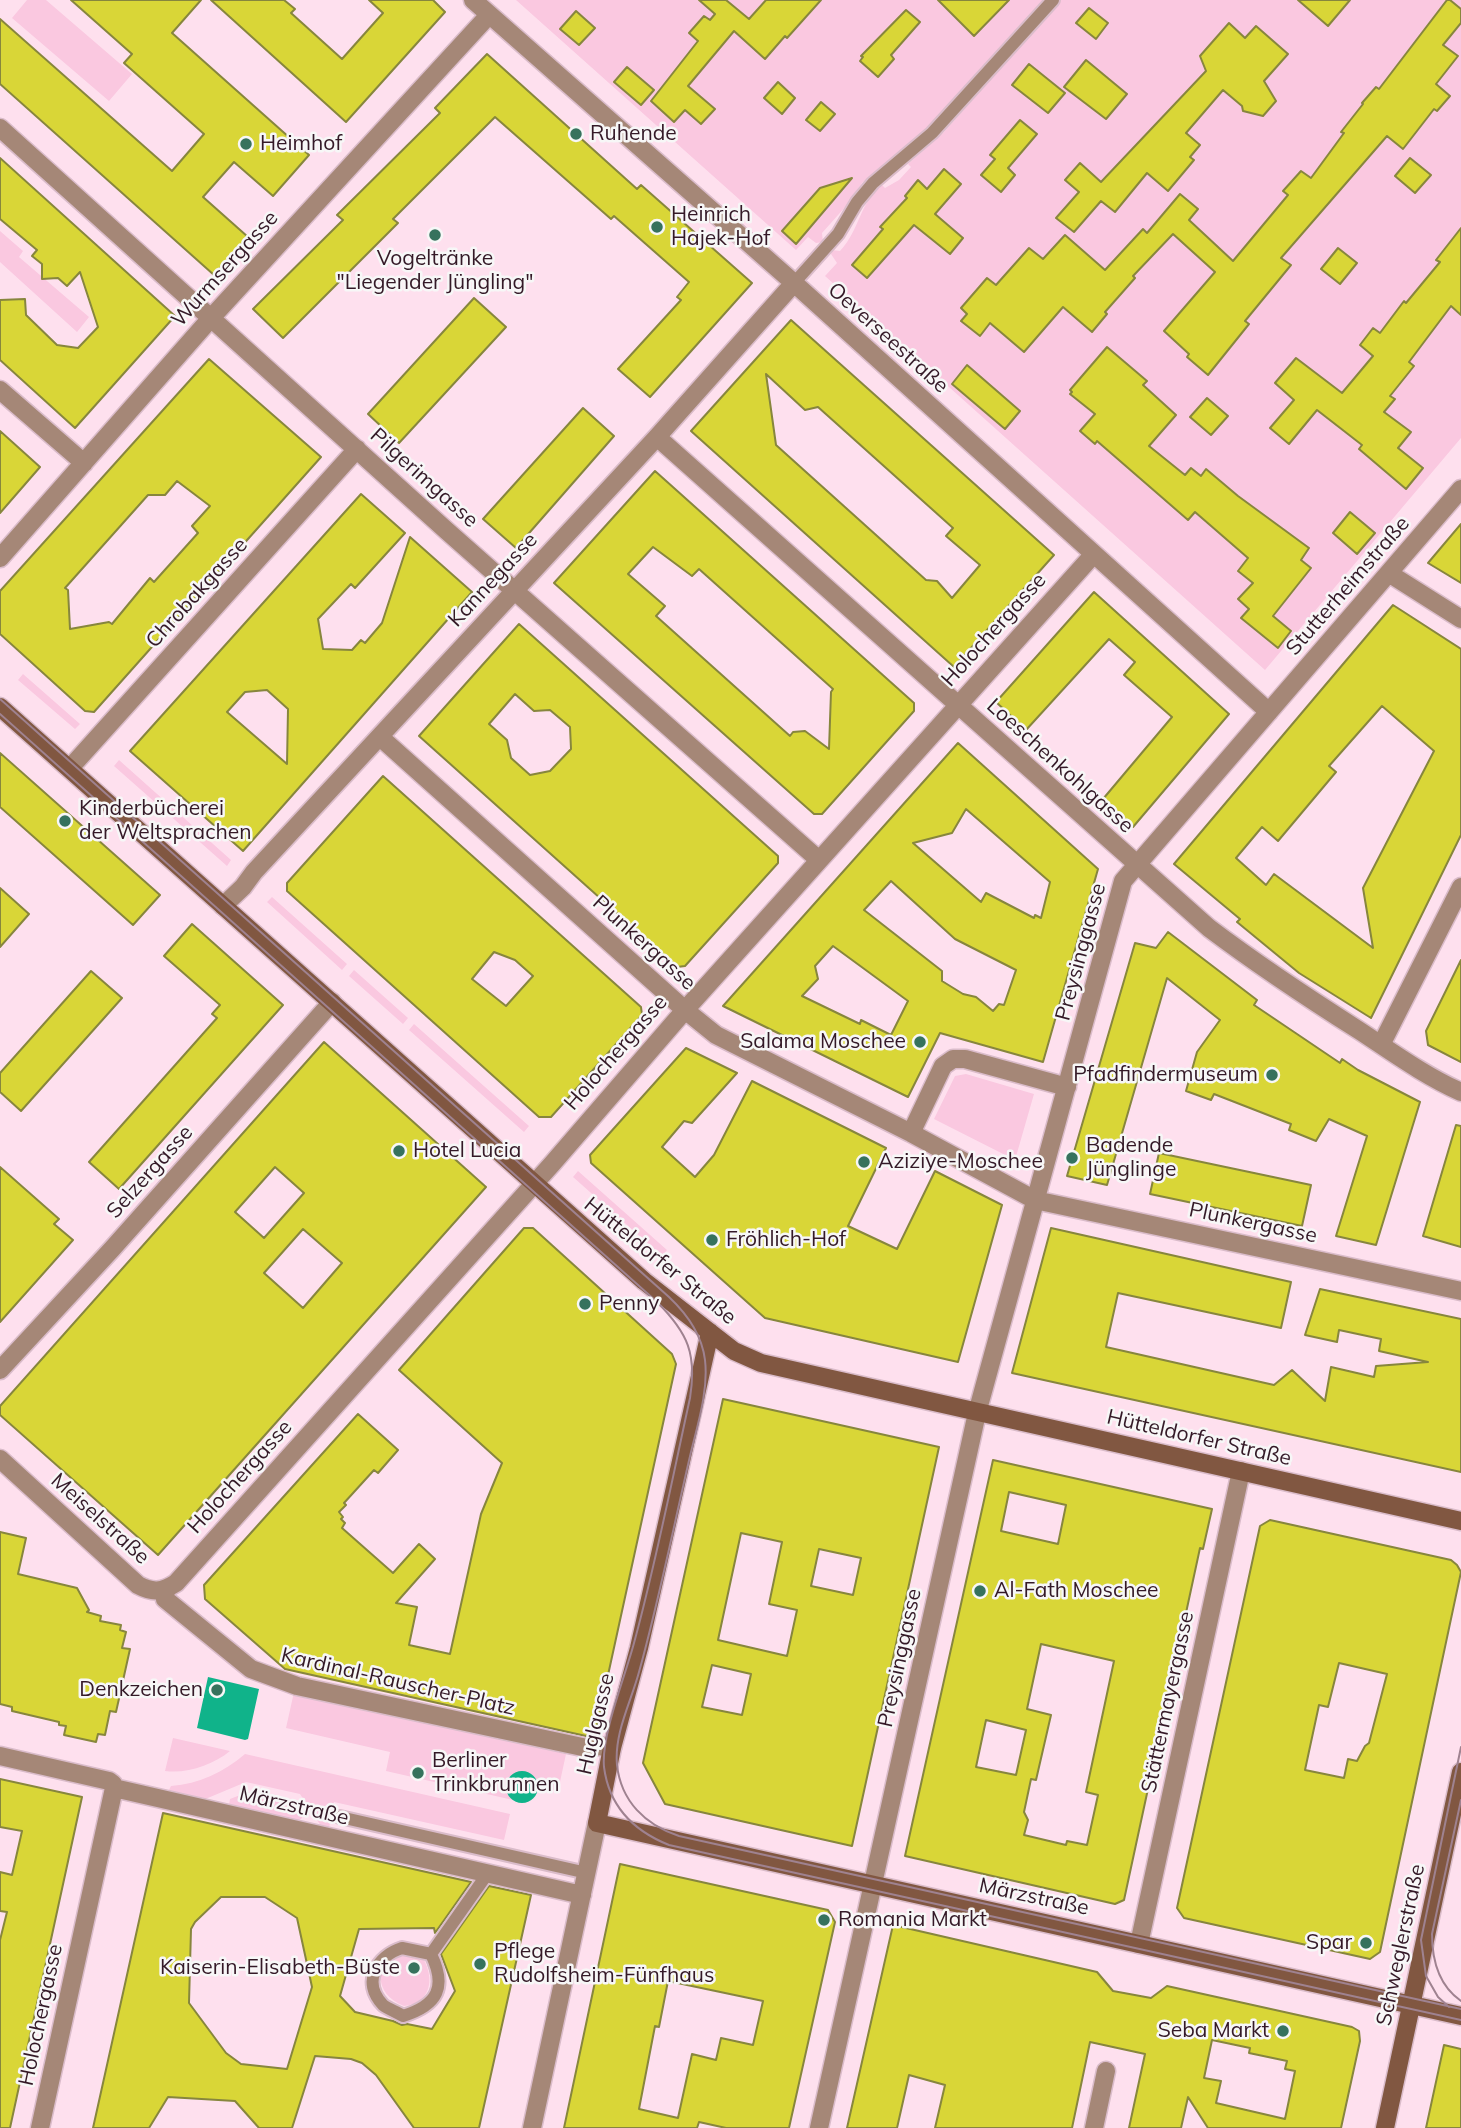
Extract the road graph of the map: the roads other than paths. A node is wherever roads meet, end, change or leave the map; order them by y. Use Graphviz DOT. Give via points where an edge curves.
graph roads {
  1 [pos="473,0"];
  2 [pos="1053,0"];
  3 [pos="489,15"];
  4 [pos="0,128"];
  5 [pos="794,283"];
  6 [pos="211,318"];
  7 [pos="0,390"];
  8 [pos="657,437"];
  9 [pos="357,449"];
  10 [pos="84,463"];
  11 [pos="1461,489"];
  12 [pos="1093,555"];
  13 [pos="0,558"];
  14 [pos="1390,574"];
  15 [pos="514,589"];
  16 [pos="1461,619"];
  17 [pos="958,705"];
  18 [pos="0,707"];
  19 [pos="1269,712"];
  20 [pos="380,737"];
  21 [pos="70,768"];
  22 [pos="819,860"];
  23 [pos="1137,865"];
  24 [pos="1461,887"];
  25 [pos="223,906"];
  26 [pos="332,1002"];
  27 [pos="685,1010"];
  28 [pos="1381,1045"];
  29 [pos="1067,1087"];
  30 [pos="1461,1091"];
  31 [pos="911,1133"];
  32 [pos="532,1184"];
  33 [pos="1035,1200"];
  34 [pos="1461,1291"];
  35 [pos="710,1332"];
  36 [pos="0,1370"];
  37 [pos="977,1413"];
  38 [pos="0,1459"];
  39 [pos="1241,1471"];
  40 [pos="1461,1521"];
  41 [pos="171,1586"];
  42 [pos="612,1748"];
  43 [pos="0,1756"];
  44 [pos="1461,1772"];
  45 [pos="114,1788"];
  46 [pos="340,1817"];
  47 [pos="597,1823"];
  48 [pos="488,1873"];
  49 [pos="587,1873"];
  50 [pos="873,1886"];
  51 [pos="582,1895"];
  52 [pos="1139,1944"];
  53 [pos="431,1954"];
  54 [pos="1411,2006"];
  55 [pos="1461,2016"];
  56 [pos="1106,2071"];
  57 [pos="40,2128"];
  58 [pos="532,2128"];
  59 [pos="819,2128"];
  60 [pos="1094,2128"];
  61 [pos="1385,2128"];
  1 -- 3 [label="street, Oeverseestraße"];
  2 -- 5 [label="lane" via="946,119 873,183 838,234"];
  3 -- 5 [label="street, Oeverseestraße"];
  3 -- 6 [label="street, Wurmsergasse"];
  4 -- 6 [label="street, Pilgerimgasse"];
  5 -- 8 [label="street, Kannegasse"];
  5 -- 12 [label="street, Oeverseestraße"];
  6 -- 9 [label="street, Pilgerimgasse"];
  6 -- 10 [label="street, Wurmsergasse"];
  7 -- 10 [label="street"];
  8 -- 15 [label="street, Kannegasse"];
  8 -- 17 [label="street, Loeschenkohlgasse"];
  9 -- 15 [label="street, Pilgerimgasse"];
  9 -- 21 [label="street, Chrobakgasse"];
  10 -- 13 [label="street, Wurmsergasse"];
  11 -- 14 [label="street, Stutterheimstraße"];
  12 -- 17 [label="street, Holochergasse"];
  12 -- 19 [label="street, Oeverseestraße"];
  14 -- 16 [label="street"];
  14 -- 19 [label="street, Stutterheimstraße"];
  15 -- 20 [label="street, Kannegasse"];
  15 -- 22 [label="street, Pilgerimgasse"];
  17 -- 22 [label="street, Holochergasse"];
  17 -- 23 [label="street, Loeschenkohlgasse"];
  18 -- 21 [label="street, Hütteldorfer Straße"];
  19 -- 23 [label="street, Preysinggasse"];
  20 -- 25 [label="street, Kannegasse"];
  20 -- 27 [label="street, Plunkergasse"];
  21 -- 25 [label="street, Hütteldorfer Straße"];
  22 -- 27 [label="street, Holochergasse"];
  23 -- 28 [label="street, Loeschenkohlgasse" via="1263,969"];
  23 -- 29 [label="street, Preysinggasse" via="1123,881"];
  24 -- 28 [label="street"];
  25 -- 26 [label="street, Hütteldorfer Straße"];
  26 -- 32 [label="street, Hütteldorfer Straße"];
  26 -- 36 [label="street, Selzergasse"];
  27 -- 31 [label="street, Plunkergasse" via="716,1035"];
  27 -- 32 [label="street, Holochergasse"];
  28 -- 30 [label="street, Loeschenkohlgasse"];
  29 -- 31 [label="street" via="953,1059 943,1066"];
  29 -- 33 [label="street, Preysinggasse"];
  31 -- 33 [label="street, Plunkergasse"];
  32 -- 35 [label="street, Hütteldorfer Straße"];
  32 -- 41 [label="street, Holochergasse"];
  33 -- 34 [label="street, Plunkergasse"];
  33 -- 37 [label="street, Preysinggasse"];
  35 -- 37 [label="street, Hütteldorfer Straße" via="734,1351 761,1363"];
  35 -- 42 [label="street, Huglgasse"];
  37 -- 39 [label="street, Hütteldorfer Straße"];
  37 -- 50 [label="street, Preysinggasse"];
  38 -- 41 [label="street, Meiselstraße" via="138,1585 150,1592"];
  39 -- 40 [label="street, Hütteldorfer Straße"];
  39 -- 52 [label="street, Stättermayergasse"];
  41 -- 42 [label="street, Kardinal-Rauscher-Platz" via="165,1599 251,1669 268,1676 587,1748"];
  42 -- 47 [label="street, Huglgasse"];
  43 -- 45 [label="street, Märzstraße" via="109,1781"];
  44 -- 54 [label="street, Schweglerstraße"];
  45 -- 48 [label="street, Märzstraße"];
  45 -- 57 [label="street, Holochergasse"];
  46 -- 49 [label="lane"];
  47 -- 49 [label="street, Huglgasse"];
  47 -- 50 [label="street, Märzstraße"];
  48 -- 51 [label="street, Märzstraße"];
  48 -- 53 [label="lane"];
  49 -- 51 [label="street, Huglgasse"];
  50 -- 52 [label="street, Märzstraße"];
  50 -- 59 [label="street, Preysinggasse"];
  51 -- 58 [label="street, Huglgasse"];
  52 -- 54 [label="street, Märzstraße"];
  53 -- 53 [label="lane" via="402,1948 388,1952 372,1978 383,2005 403,2016 422,2010 439,1987"];
  54 -- 55 [label="street, Märzstraße"];
  54 -- 61 [label="street, Schweglerstraße"];
  56 -- 60 [label="street"];
}
